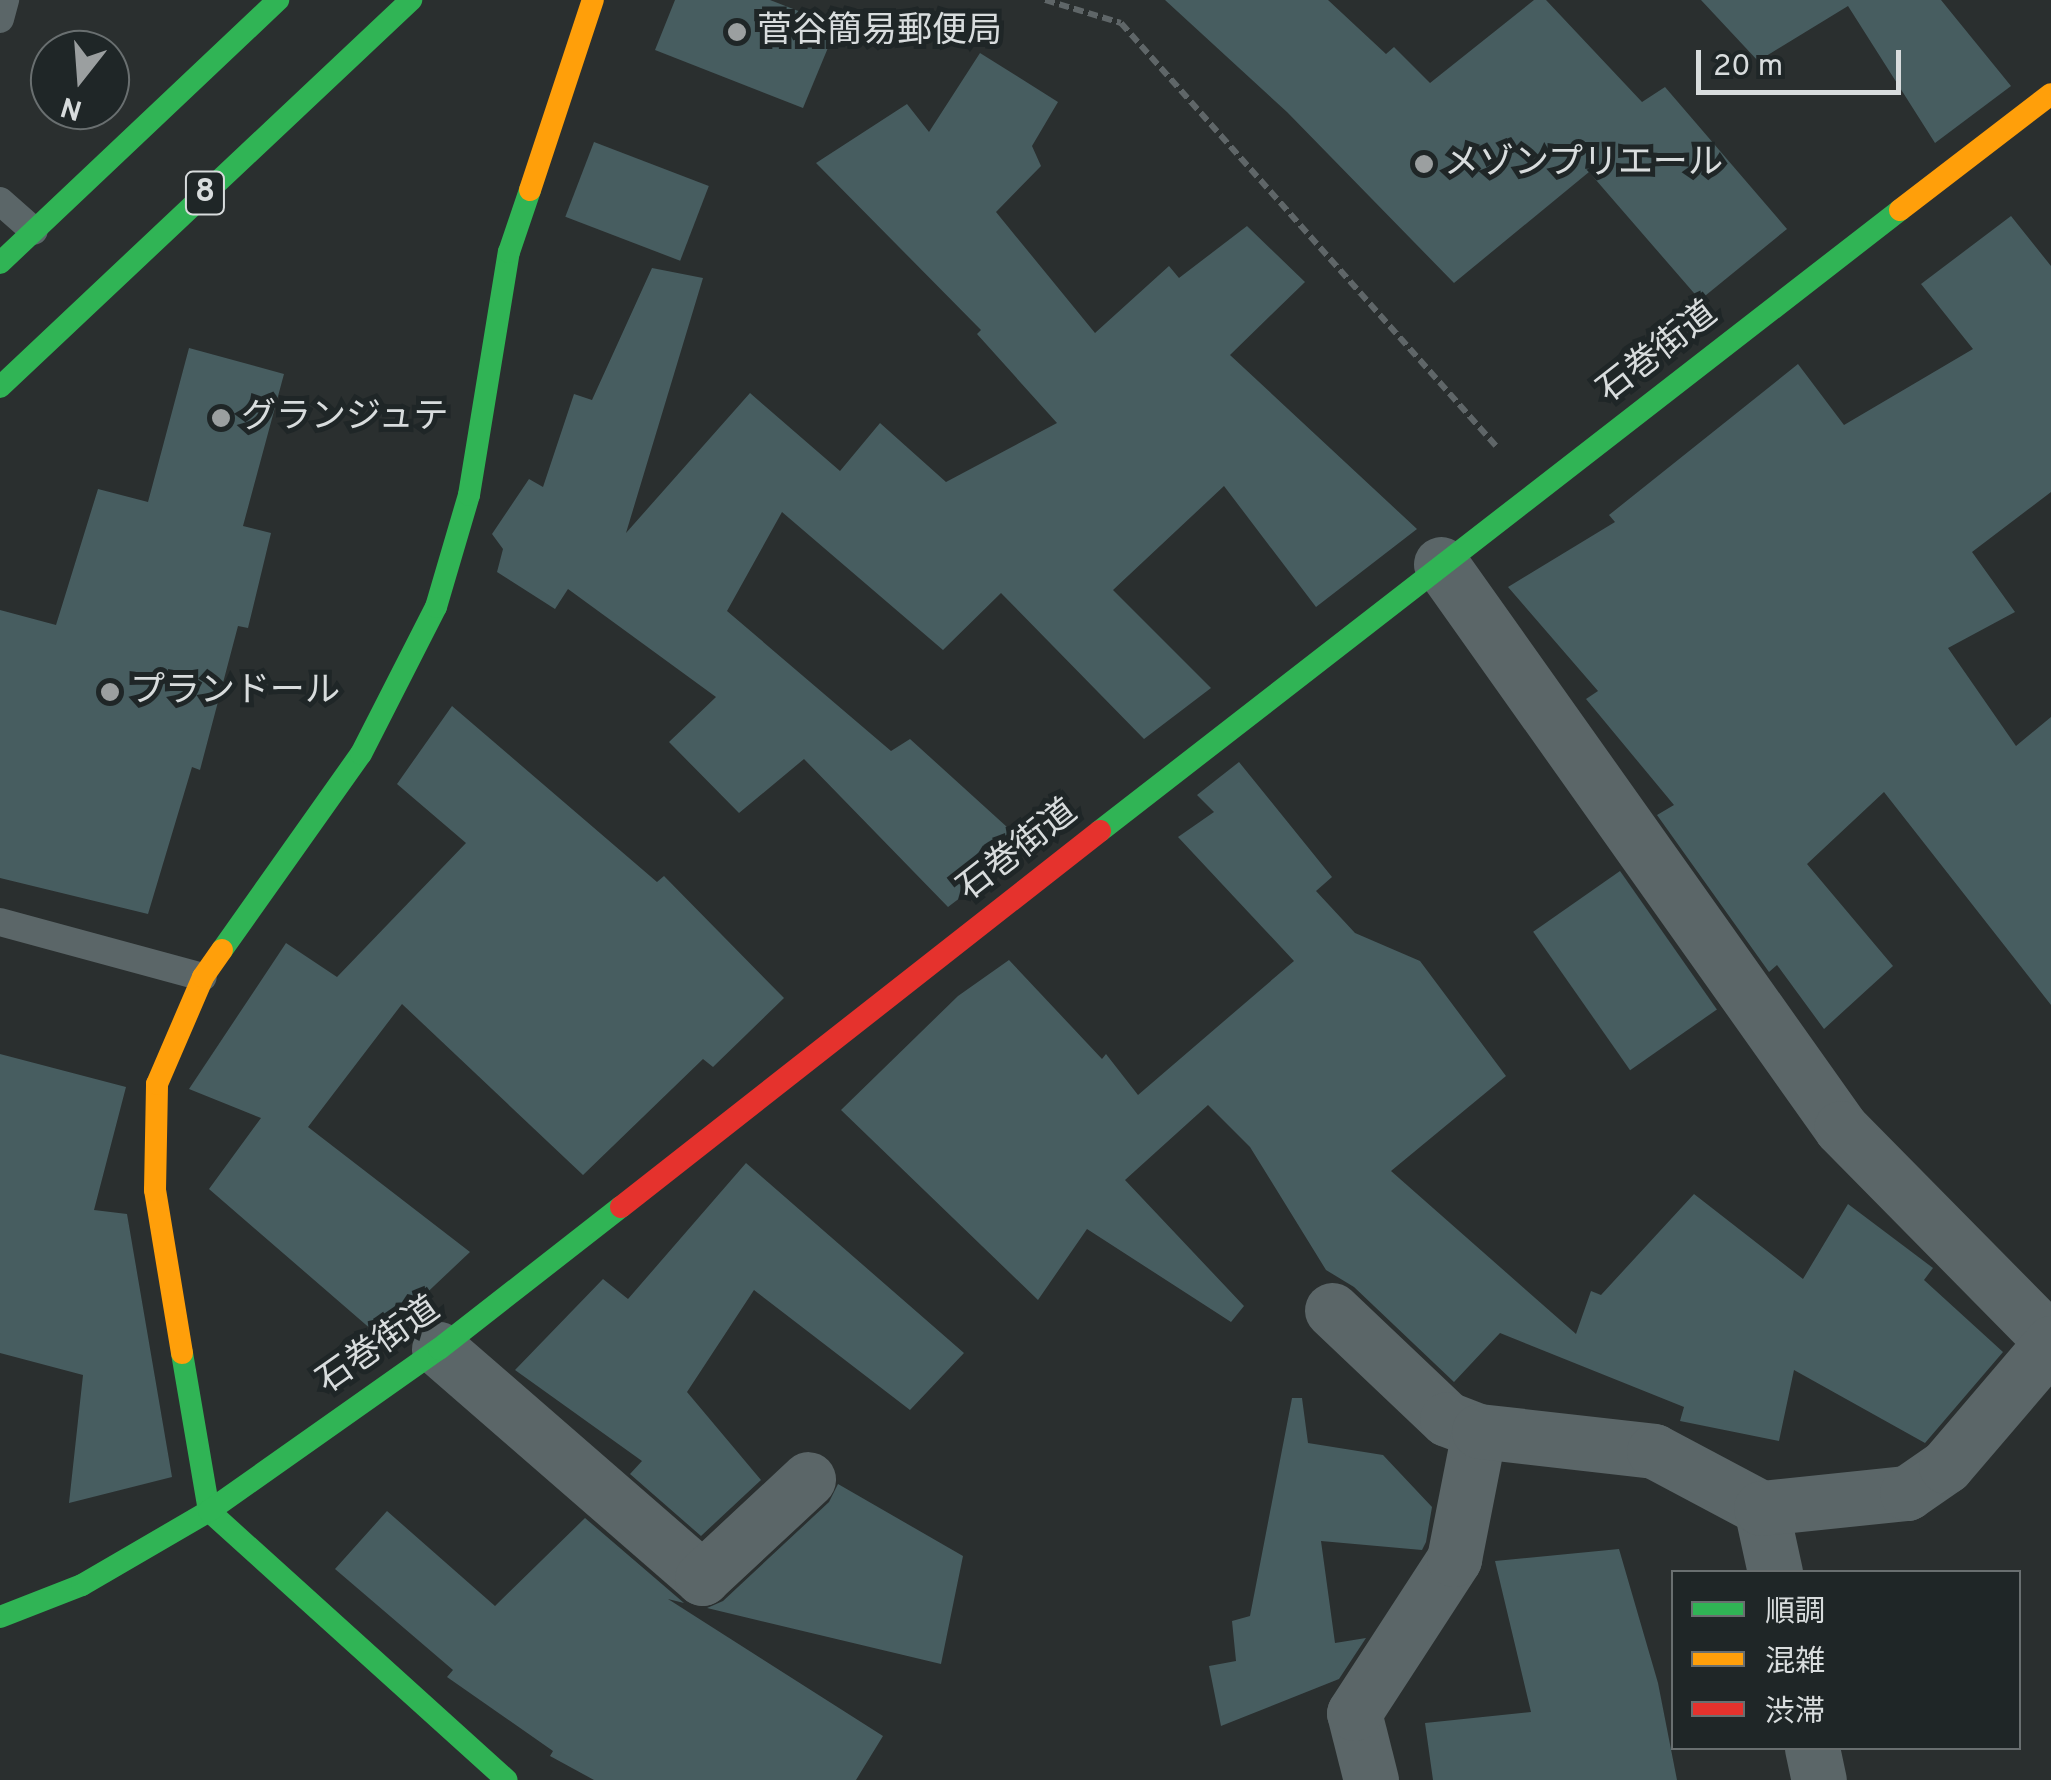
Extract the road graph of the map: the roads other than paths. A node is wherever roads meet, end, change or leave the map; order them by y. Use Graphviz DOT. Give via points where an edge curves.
graph roads {
  1 [pos="5,0"];
  2 [pos="278,0"];
  3 [pos="410,0"];
  4 [pos="593,0"];
  5 [pos="0,19"];
  6 [pos="2051,94"];
  7 [pos="0,201"];
  8 [pos="34,231"];
  9 [pos="0,263"];
  10 [pos="0,386"];
  11 [pos="1441,564"];
  12 [pos="0,922"];
  13 [pos="203,977"];
  14 [pos="1332,1310"];
  15 [pos="2051,1342"];
  16 [pos="438,1349"];
  17 [pos="1479,1431"];
  18 [pos="808,1479"];
  19 [pos="1761,1508"];
  20 [pos="209,1511"];
  21 [pos="1775,1570"];
  22 [pos="0,1617"];
  23 [pos="1812,1750"];
  24 [pos="507,1780"];
  25 [pos="1371,1780"];
  26 [pos="1819,1780"];
  1 -- 5 [label="lane"];
  2 -- 8 [label="street"];
  3 -- 10 [label="street, 8"];
  4 -- 13 [label="street" via="509,252 469,495 436,607 361,754"];
  6 -- 11 [label="street, 石巻街道"];
  7 -- 8 [label="lane"];
  8 -- 9 [label="street"];
  11 -- 15 [label="street" via="1841,1128"];
  11 -- 16 [label="street, 石巻街道"];
  12 -- 13 [label="lane"];
  13 -- 20 [label="street" via="157,1084 156,1190"];
  14 -- 17 [label="street" via="1447,1419"];
  15 -- 19 [label="street" via="1946,1466 1906,1493"];
  16 -- 18 [label="street" via="702,1578"];
  16 -- 20 [label="street, 石巻街道"];
  17 -- 19 [label="street" via="1654,1451"];
  17 -- 25 [label="street" via="1454,1558 1354,1713"];
  19 -- 21 [label="street"];
  20 -- 22 [label="street, 石巻街道" via="82,1585"];
  20 -- 24 [label="street"];
  23 -- 26 [label="street"];
}
